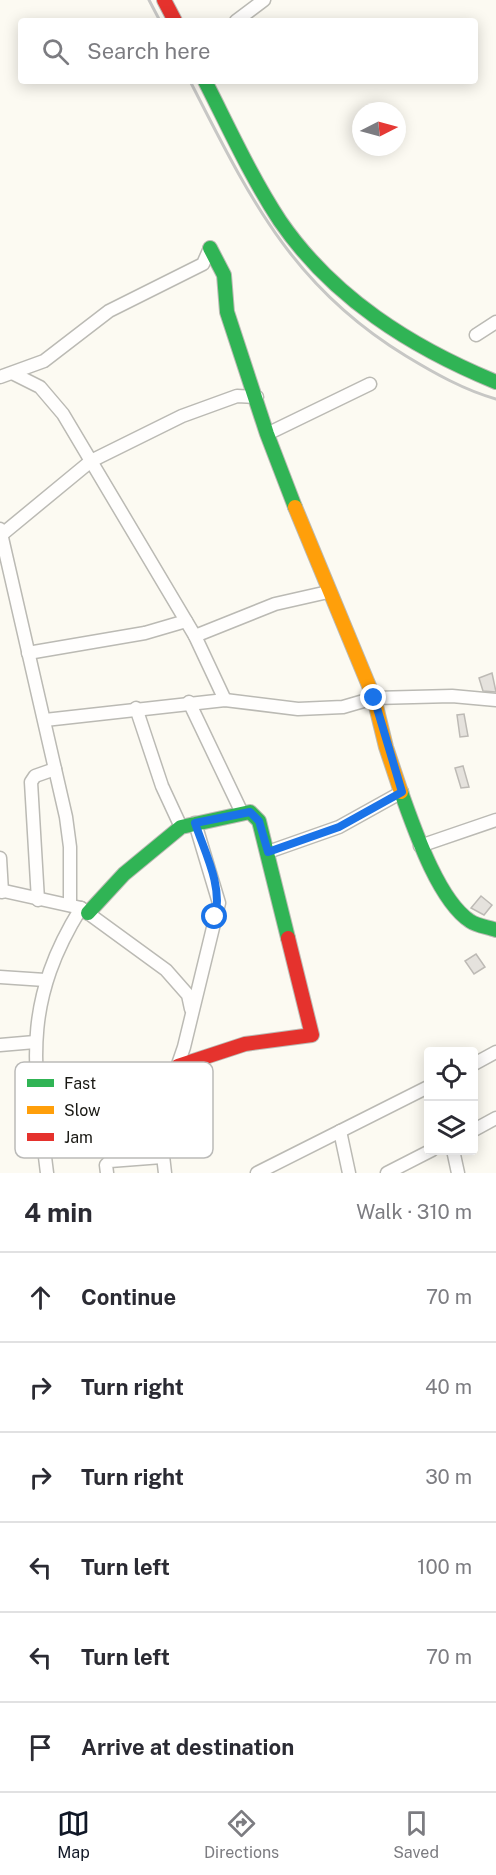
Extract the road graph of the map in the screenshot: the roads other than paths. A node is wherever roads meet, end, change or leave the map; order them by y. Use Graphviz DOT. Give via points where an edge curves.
graph roads {
  1 [pos="164,0"];
  2 [pos="262,0"];
  3 [pos="173,18"];
  4 [pos="240,18"];
  5 [pos="208,84"];
  6 [pos="210,248"];
  7 [pos="496,322"];
  8 [pos="476,335"];
  9 [pos="14,374"];
  10 [pos="0,377"];
  11 [pos="496,382"];
  12 [pos="370,384"];
  13 [pos="257,398"];
  14 [pos="267,434"];
  15 [pos="91,461"];
  16 [pos="1,533"];
  17 [pos="328,592"];
  18 [pos="186,621"];
  19 [pos="195,636"];
  20 [pos="28,653"];
  21 [pos="374,698"];
  22 [pos="225,700"];
  23 [pos="496,700"];
  24 [pos="189,702"];
  25 [pos="136,708"];
  26 [pos="45,720"];
  27 [pos="56,769"];
  28 [pos="402,792"];
  29 [pos="242,813"];
  30 [pos="496,820"];
  31 [pos="188,825"];
  32 [pos="420,846"];
  33 [pos="268,852"];
  34 [pos="0,858"];
  35 [pos="1,891"];
  36 [pos="38,900"];
  37 [pos="80,909"];
  38 [pos="496,930"];
  39 [pos="0,977"];
  40 [pos="45,980"];
  41 [pos="191,1012"];
  42 [pos="36,1042"];
  43 [pos="0,1045"];
  44 [pos="496,1052"];
  45 [pos="36,1062"];
  46 [pos="179,1062"];
  47 [pos="190,1062"];
  48 [pos="478,1062"];
  49 [pos="424,1089"];
  50 [pos="496,1118"];
  51 [pos="478,1128"];
  52 [pos="340,1131"];
  53 [pos="424,1154"];
  54 [pos="454,1155"];
  55 [pos="45,1158"];
  56 [pos="149,1158"];
  57 [pos="162,1158"];
  58 [pos="281,1168"];
  59 [pos="47,1173"];
  60 [pos="107,1173"];
  61 [pos="165,1173"];
  62 [pos="257,1173"];
  63 [pos="349,1173"];
  64 [pos="387,1173"];
  65 [pos="458,1173"];
  1 -- 3 [label="street"];
  2 -- 4 [label="street"];
  5 -- 11 [label="street" via="256,180 294,239 326,275 362,308 412,343"];
  6 -- 9 [label="street" via="203,264 109,311 53,355"];
  6 -- 13 [label="street" via="224,275 227,312"];
  7 -- 8 [label="street"];
  9 -- 10 [label="street"];
  9 -- 15 [label="street" via="40,387 53,399"];
  12 -- 14 [label="street"];
  13 -- 14 [label="street"];
  13 -- 15 [label="street" via="237,396 182,416"];
  14 -- 17 [label="street"];
  15 -- 16 [label="street"];
  15 -- 18 [label="street"];
  16 -- 20 [label="street"];
  17 -- 19 [label="street" via="275,604"];
  17 -- 21 [label="street"];
  18 -- 19 [label="street"];
  18 -- 20 [label="street" via="145,633"];
  19 -- 22 [label="street"];
  20 -- 26 [label="street"];
  21 -- 22 [label="street" via="329,709"];
  21 -- 23 [label="street" via="452,696"];
  21 -- 28 [label="street"];
  22 -- 24 [label="street"];
  24 -- 25 [label="street"];
  24 -- 29 [label="street"];
  25 -- 26 [label="street"];
  25 -- 31 [label="street" via="162,786"];
  26 -- 27 [label="street"];
  27 -- 36 [label="street" via="35,776 31,782"];
  27 -- 37 [label="street"];
  28 -- 32 [label="street"];
  28 -- 33 [label="street" via="339,827"];
  29 -- 31 [label="street"];
  29 -- 33 [label="street" via="255,815"];
  30 -- 32 [label="street"];
  31 -- 37 [label="street"];
  31 -- 41 [label="street" via="219,903"];
  32 -- 38 [label="street" via="455,908 471,922"];
  33 -- 47 [label="street" via="312,1035 245,1044"];
  34 -- 35 [label="street"];
  35 -- 36 [label="street"];
  36 -- 37 [label="street"];
  37 -- 40 [label="street" via="63,936"];
  37 -- 41 [label="street" via="166,970 188,995"];
  39 -- 40 [label="street"];
  40 -- 42 [label="street" via="37,1012"];
  41 -- 46 [label="street"];
  42 -- 43 [label="street"];
  42 -- 45 [label="street"];
  44 -- 48 [label="street"];
  49 -- 52 [label="street"];
  50 -- 51 [label="street"];
  52 -- 58 [label="street"];
  52 -- 63 [label="street"];
  53 -- 64 [label="street"];
  54 -- 65 [label="street"];
  55 -- 59 [label="street"];
  56 -- 60 [label="street" via="110,1161"];
  57 -- 61 [label="street"];
  58 -- 62 [label="street"];
}
